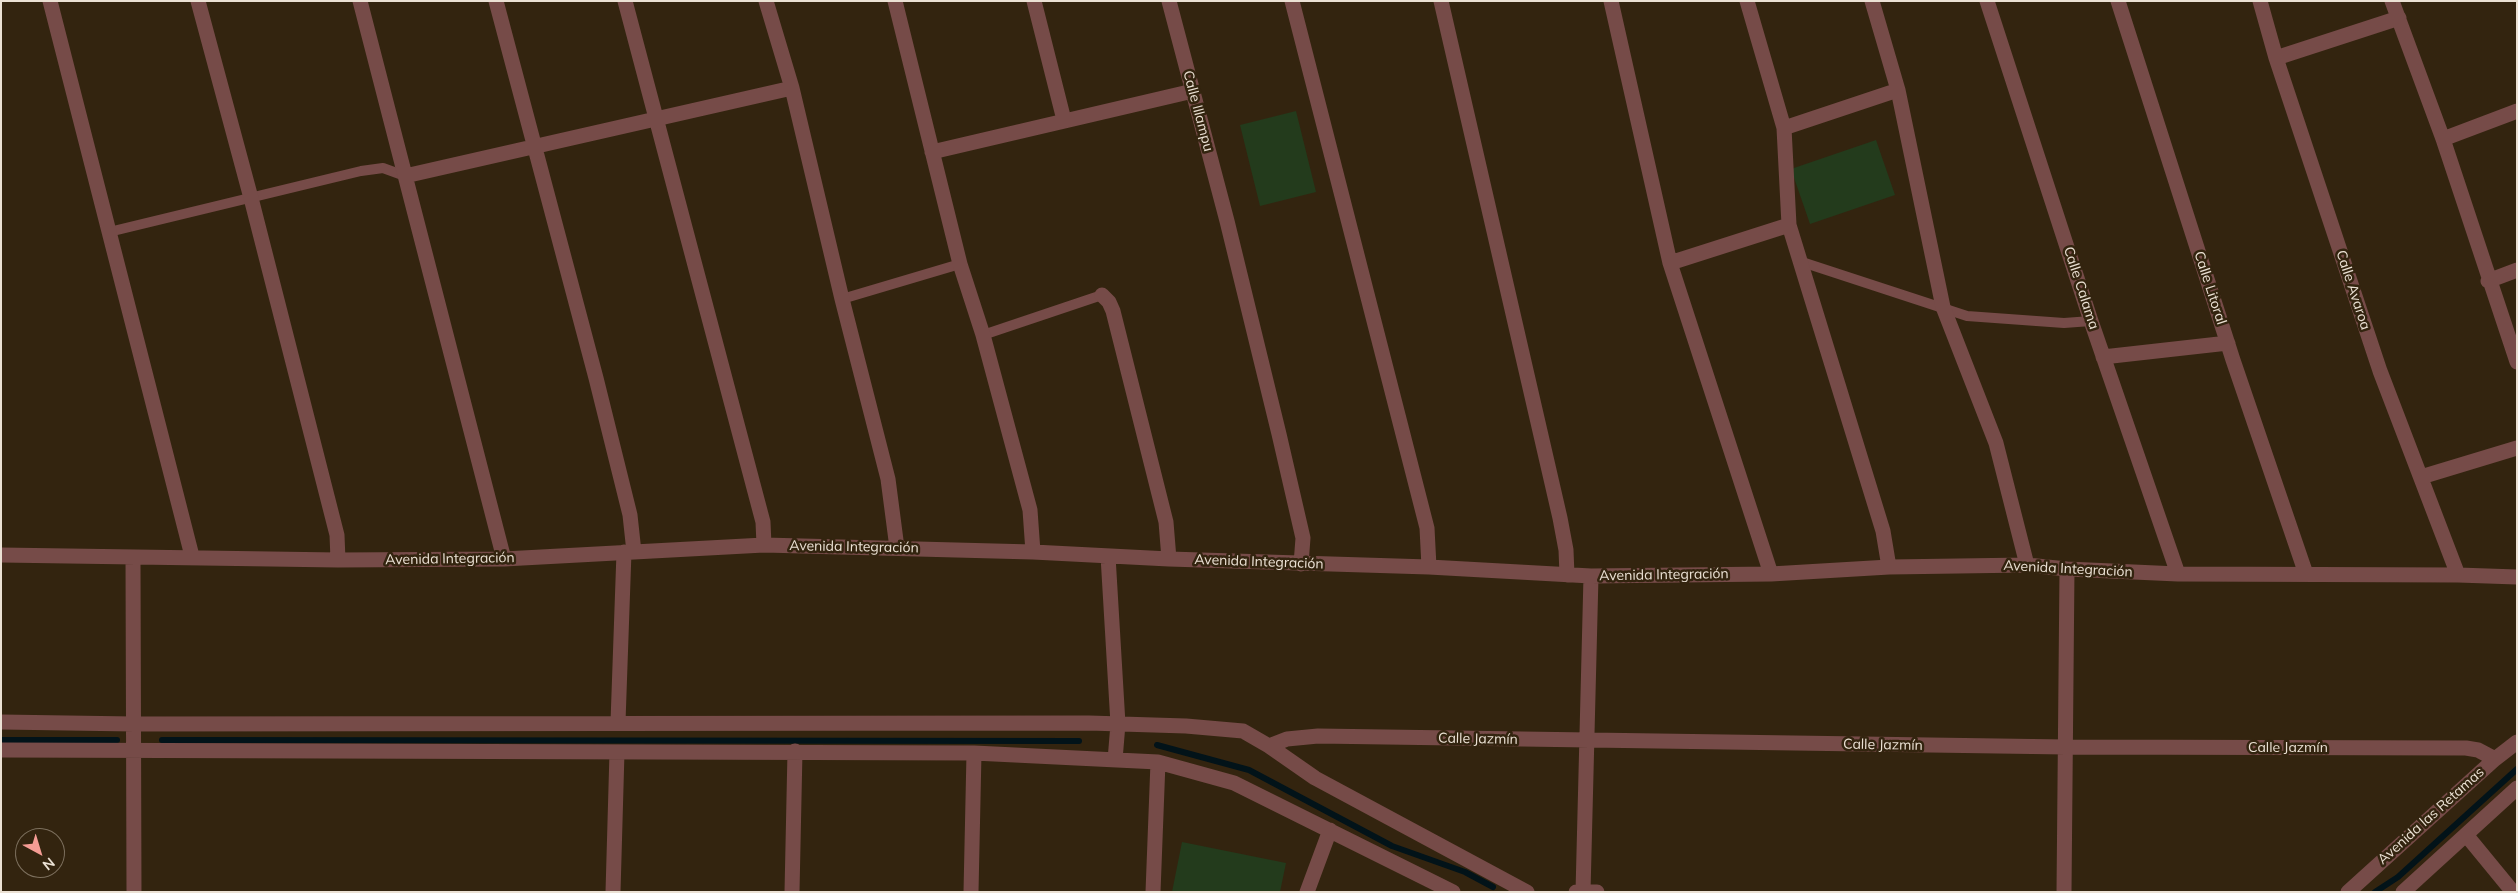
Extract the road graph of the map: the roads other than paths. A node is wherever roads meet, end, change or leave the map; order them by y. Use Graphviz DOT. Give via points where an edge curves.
graph roads {
  1 [pos="50,1"];
  2 [pos="198,1"];
  3 [pos="360,1"];
  4 [pos="496,1"];
  5 [pos="625,1"];
  6 [pos="766,1"];
  7 [pos="895,1"];
  8 [pos="1034,1"];
  9 [pos="1169,1"];
  10 [pos="1292,1"];
  11 [pos="1441,1"];
  12 [pos="1611,1"];
  13 [pos="1747,1"];
  14 [pos="1872,1"];
  15 [pos="1987,1"];
  16 [pos="2118,1"];
  17 [pos="2260,1"];
  18 [pos="2392,1"];
  19 [pos="2399,18"];
  20 [pos="2276,58"];
  21 [pos="792,88"];
  22 [pos="1898,90"];
  23 [pos="1193,91"];
  24 [pos="2517,111"];
  25 [pos="654,117"];
  26 [pos="1064,120"];
  27 [pos="1784,128"];
  28 [pos="2443,139"];
  29 [pos="535,146"];
  30 [pos="932,152"];
  31 [pos="405,176"];
  32 [pos="252,198"];
  33 [pos="1789,225"];
  34 [pos="109,232"];
  35 [pos="1802,262"];
  36 [pos="1670,263"];
  37 [pos="960,264"];
  38 [pos="2517,270"];
  39 [pos="2488,281"];
  40 [pos="1102,295"];
  41 [pos="842,299"];
  42 [pos="1943,307"];
  43 [pos="2091,321"];
  44 [pos="983,335"];
  45 [pos="2228,343"];
  46 [pos="2104,357"];
  47 [pos="2517,362"];
  48 [pos="2517,448"];
  49 [pos="2421,477"];
  50 [pos="764,545"];
  51 [pos="897,548"];
  52 [pos="629,552"];
  53 [pos="1033,552"];
  54 [pos="1,555"];
  55 [pos="192,556"];
  56 [pos="1108,556"];
  57 [pos="133,558"];
  58 [pos="504,559"];
  59 [pos="1169,559"];
  60 [pos="338,560"];
  61 [pos="1301,564"];
  62 [pos="2027,565"];
  63 [pos="1430,567"];
  64 [pos="1889,567"];
  65 [pos="2067,569"];
  66 [pos="1771,574"];
  67 [pos="2178,574"];
  68 [pos="2306,574"];
  69 [pos="1566,575"];
  70 [pos="2458,575"];
  71 [pos="1591,576"];
  72 [pos="2517,578"];
  73 [pos="1,722"];
  74 [pos="618,722"];
  75 [pos="134,724"];
  76 [pos="1118,724"];
  77 [pos="1586,741"];
  78 [pos="2517,742"];
  79 [pos="1269,746"];
  80 [pos="2066,747"];
  81 [pos="1,750"];
  82 [pos="134,750"];
  83 [pos="795,751"];
  84 [pos="617,752"];
  85 [pos="974,753"];
  86 [pos="2495,759"];
  87 [pos="1115,760"];
  88 [pos="1158,762"];
  89 [pos="2517,788"];
  90 [pos="1330,830"];
  91 [pos="2466,836"];
  92 [pos="134,892"];
  93 [pos="612,892"];
  94 [pos="792,892"];
  95 [pos="971,892"];
  96 [pos="1153,892"];
  97 [pos="1307,892"];
  98 [pos="1453,892"];
  99 [pos="1527,892"];
  100 [pos="1585,892"];
  101 [pos="2064,892"];
  102 [pos="2348,892"];
  103 [pos="2403,892"];
  104 [pos="2513,892"];
  1 -- 34 [label="street"];
  2 -- 32 [label="street"];
  3 -- 31 [label="street"];
  4 -- 29 [label="street"];
  5 -- 25 [label="street"];
  6 -- 21 [label="street"];
  7 -- 30 [label="street"];
  8 -- 26 [label="street"];
  9 -- 23 [label="street, Calle Illampu"];
  10 -- 63 [label="street" via="1427,528"];
  11 -- 69 [label="street" via="1560,518 1566,550"];
  12 -- 36 [label="street"];
  13 -- 27 [label="street"];
  14 -- 22 [label="street"];
  15 -- 43 [label="street, Calle Calama"];
  16 -- 45 [label="street, Calle Litoral"];
  17 -- 20 [label="street, Calle Avaroa"];
  18 -- 19 [label="street"];
  19 -- 20 [label="street"];
  19 -- 28 [label="street"];
  20 -- 49 [label="street, Calle Avaroa" via="2380,371"];
  21 -- 25 [label="street"];
  21 -- 41 [label="street"];
  22 -- 27 [label="street"];
  22 -- 42 [label="street"];
  23 -- 26 [label="street"];
  23 -- 61 [label="street, Calle Illampu" via="1300,520 1303,538"];
  24 -- 28 [label="street"];
  25 -- 29 [label="street"];
  25 -- 50 [label="street" via="763,522"];
  26 -- 30 [label="street"];
  27 -- 33 [label="street"];
  28 -- 39 [label="street"];
  29 -- 31 [label="street"];
  29 -- 52 [label="street" via="630,515"];
  30 -- 37 [label="street"];
  31 -- 32 [label="lane" via="383,168 361,171"];
  31 -- 58 [label="street"];
  32 -- 34 [label="lane"];
  32 -- 60 [label="street" via="337,535"];
  33 -- 35 [label="street"];
  33 -- 36 [label="street"];
  34 -- 55 [label="street"];
  35 -- 42 [label="lane"];
  35 -- 64 [label="street" via="1883,531"];
  36 -- 66 [label="street"];
  37 -- 41 [label="lane"];
  37 -- 44 [label="street"];
  38 -- 39 [label="street"];
  39 -- 47 [label="street"];
  40 -- 44 [label="lane"];
  40 -- 59 [label="street" via="1113,311 1166,522"];
  41 -- 51 [label="street" via="888,480"];
  42 -- 43 [label="lane" via="1967,316 1998,320"];
  42 -- 62 [label="street" via="1996,443"];
  43 -- 46 [label="street, Calle Calama"];
  44 -- 53 [label="street" via="1030,510"];
  45 -- 46 [label="street"];
  45 -- 68 [label="street, Calle Litoral"];
  46 -- 67 [label="street, Calle Calama"];
  48 -- 49 [label="street"];
  49 -- 70 [label="street, Calle Avaroa"];
  50 -- 51 [label="street, Avenida Integración"];
  50 -- 52 [label="street, Avenida Integración"];
  51 -- 53 [label="street, Avenida Integración"];
  52 -- 58 [label="street, Avenida Integración"];
  52 -- 74 [label="street"];
  53 -- 56 [label="street, Avenida Integración"];
  54 -- 57 [label="street, Avenida Integración"];
  55 -- 57 [label="street, Avenida Integración"];
  55 -- 60 [label="street, Avenida Integración"];
  56 -- 59 [label="street, Avenida Integración"];
  56 -- 76 [label="street"];
  57 -- 75 [label="street"];
  58 -- 60 [label="street, Avenida Integración"];
  59 -- 61 [label="street, Avenida Integración"];
  61 -- 63 [label="street, Avenida Integración"];
  62 -- 64 [label="street, Avenida Integración"];
  62 -- 65 [label="street, Avenida Integración"];
  63 -- 69 [label="street, Avenida Integración"];
  64 -- 66 [label="street, Avenida Integración"];
  65 -- 67 [label="street, Avenida Integración"];
  65 -- 80 [label="street"];
  66 -- 71 [label="street, Avenida Integración"];
  67 -- 68 [label="street, Avenida Integración"];
  68 -- 70 [label="street, Avenida Integración"];
  69 -- 71 [label="street, Avenida Integración"];
  70 -- 72 [label="street, Avenida Integración"];
  71 -- 77 [label="street"];
  73 -- 75 [label="street"];
  74 -- 75 [label="street"];
  74 -- 76 [label="street"];
  75 -- 82 [label="street"];
  76 -- 79 [label="street" via="1243,731"];
  76 -- 87 [label="street"];
  77 -- 79 [label="street, Calle Jazmín" via="1318,736 1287,739"];
  77 -- 80 [label="street, Calle Jazmín"];
  77 -- 100 [label="street"];
  78 -- 86 [label="street, Avenida las Retamas"];
  79 -- 99 [label="street" via="1315,778"];
  80 -- 86 [label="street, Calle Jazmín" via="2466,748"];
  80 -- 101 [label="street"];
  81 -- 82 [label="street"];
  82 -- 84 [label="street"];
  82 -- 92 [label="street"];
  83 -- 84 [label="street"];
  83 -- 85 [label="street"];
  83 -- 94 [label="street"];
  84 -- 93 [label="street"];
  85 -- 87 [label="street"];
  85 -- 95 [label="street"];
  86 -- 102 [label="street, Avenida las Retamas"];
  87 -- 88 [label="street"];
  88 -- 90 [label="street" via="1234,783"];
  88 -- 96 [label="street"];
  89 -- 91 [label="street"];
  90 -- 97 [label="street"];
  90 -- 98 [label="street"];
  91 -- 103 [label="street"];
  91 -- 104 [label="street"];
}
